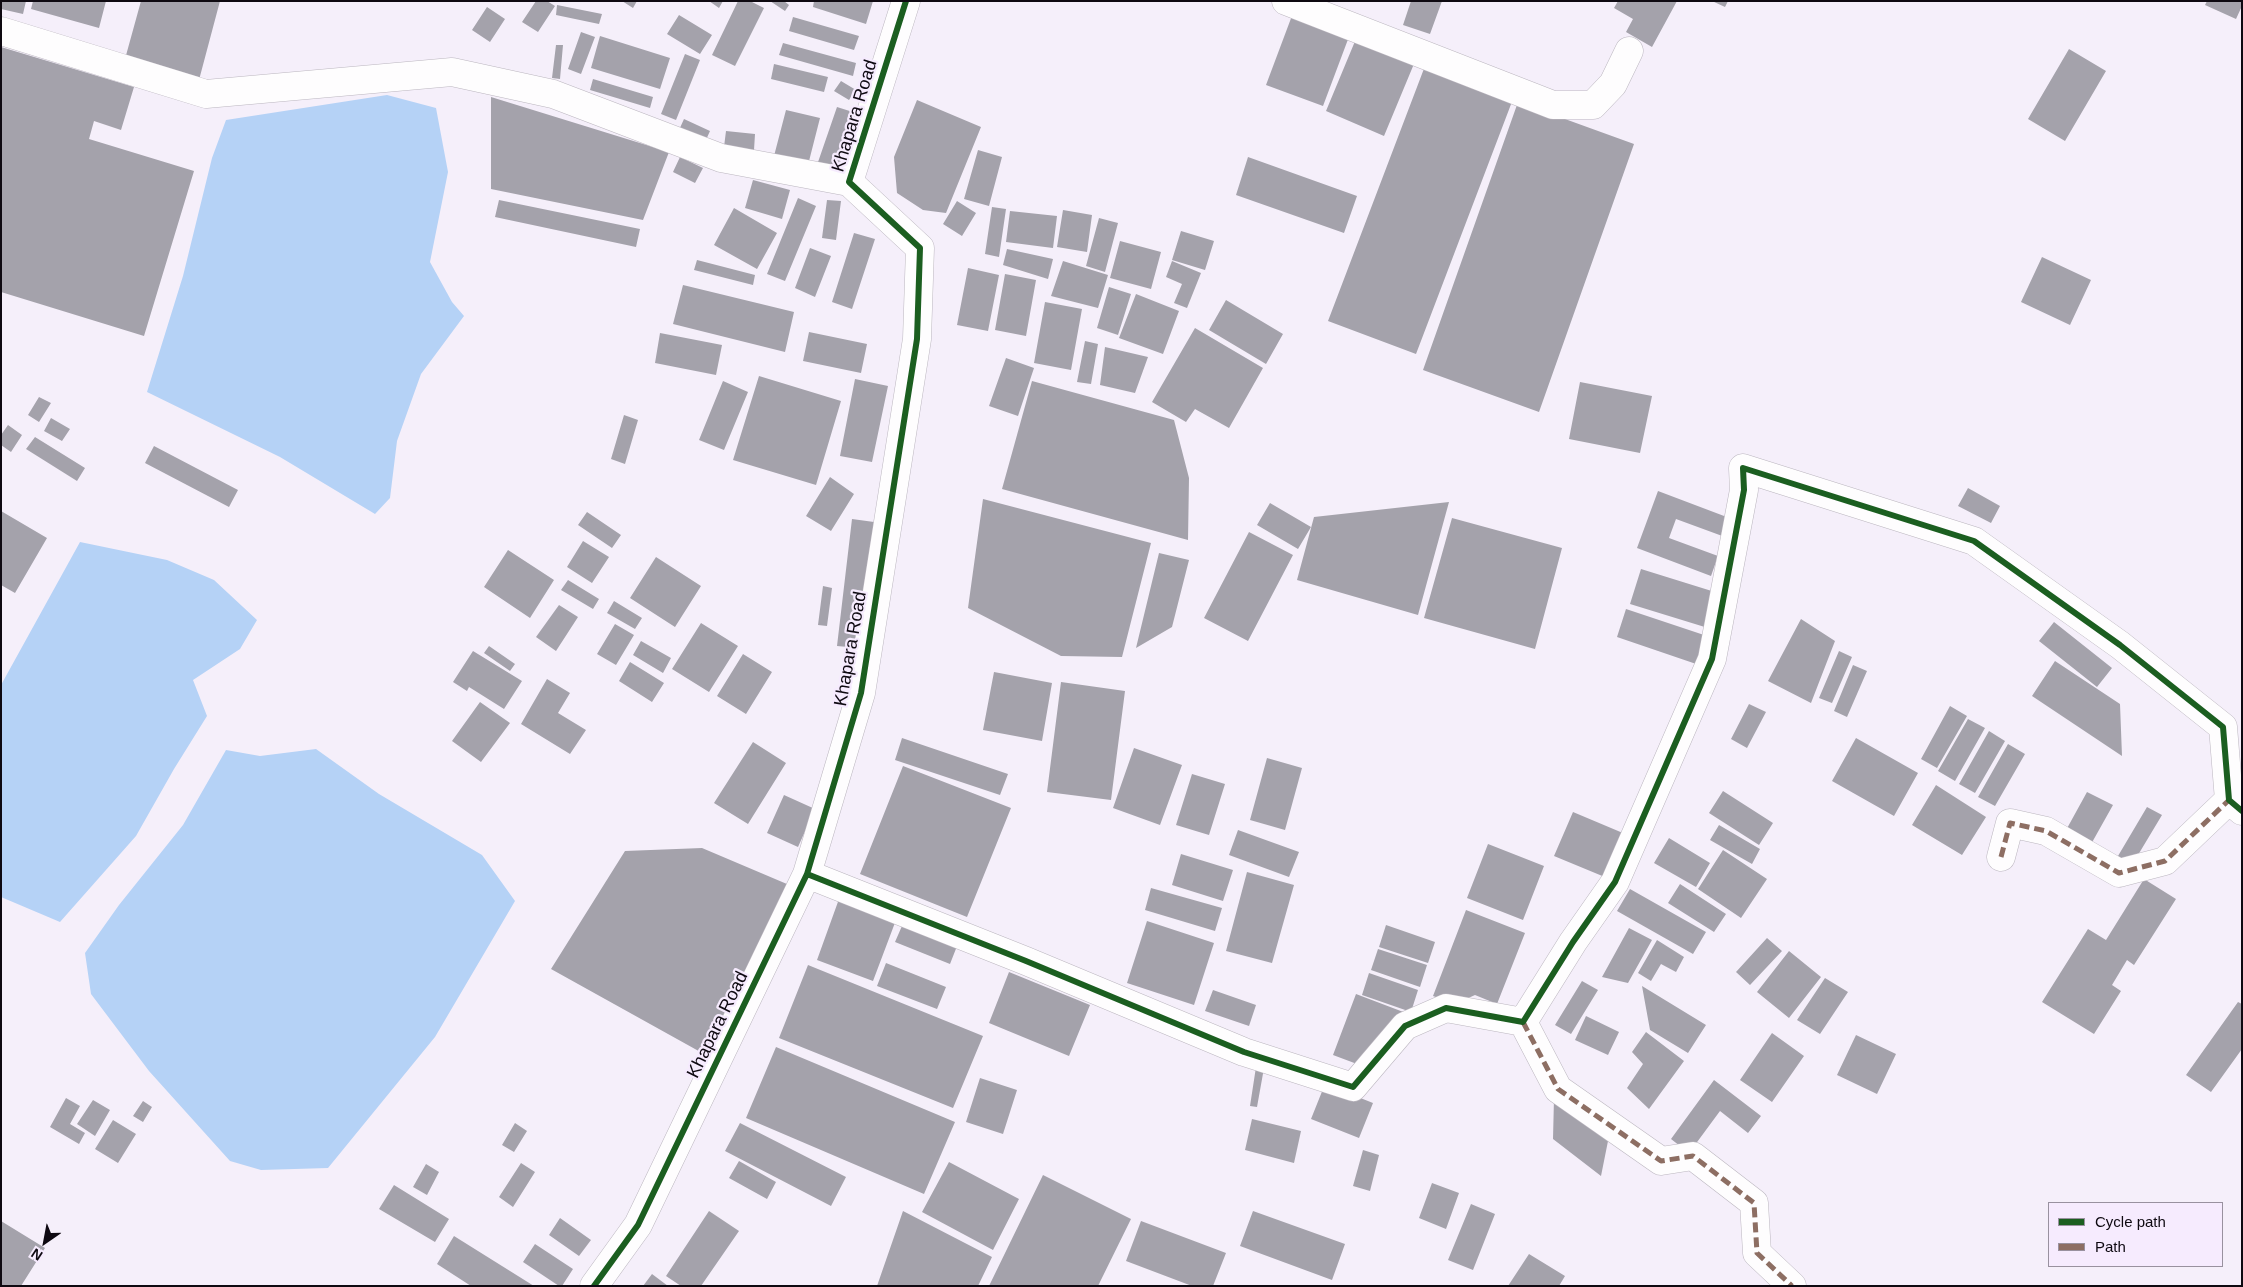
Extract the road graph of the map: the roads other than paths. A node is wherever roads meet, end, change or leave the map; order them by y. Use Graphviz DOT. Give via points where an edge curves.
graph roads {
  1 [pos="906,1"];
  2 [pos="1286,1"];
  3 [pos="1,31"];
  4 [pos="1629,52"];
  5 [pos="849,182"];
  6 [pos="2235,805"];
  7 [pos="2000,857"];
  8 [pos="807,874"];
  9 [pos="1523,1022"];
  10 [pos="594,1286"];
  11 [pos="1792,1286"];
  1 -- 5 [label="street, Khapara Road"];
  2 -- 4 [label="street" via="1553,105 1593,105 1613,84"];
  3 -- 5 [label="street" via="206,94 452,72 552,94 721,158"];
  5 -- 8 [label="street, Khapara Road" via="920,248 917,339 861,693"];
  6 -- 7 [label="street" via="2165,861 2119,873 2046,831 2010,823"];
  6 -- 9 [label="street" via="2223,727 2120,644 1974,541 1743,468 1744,490 1712,659 1615,882"];
  8 -- 9 [label="street" via="1244,1052 1353,1087 1405,1026 1446,1008"];
  8 -- 10 [label="street, Khapara Road" via="638,1225"];
  9 -- 11 [label="street" via="1558,1089 1661,1161 1693,1156 1754,1203 1757,1253"];
}
